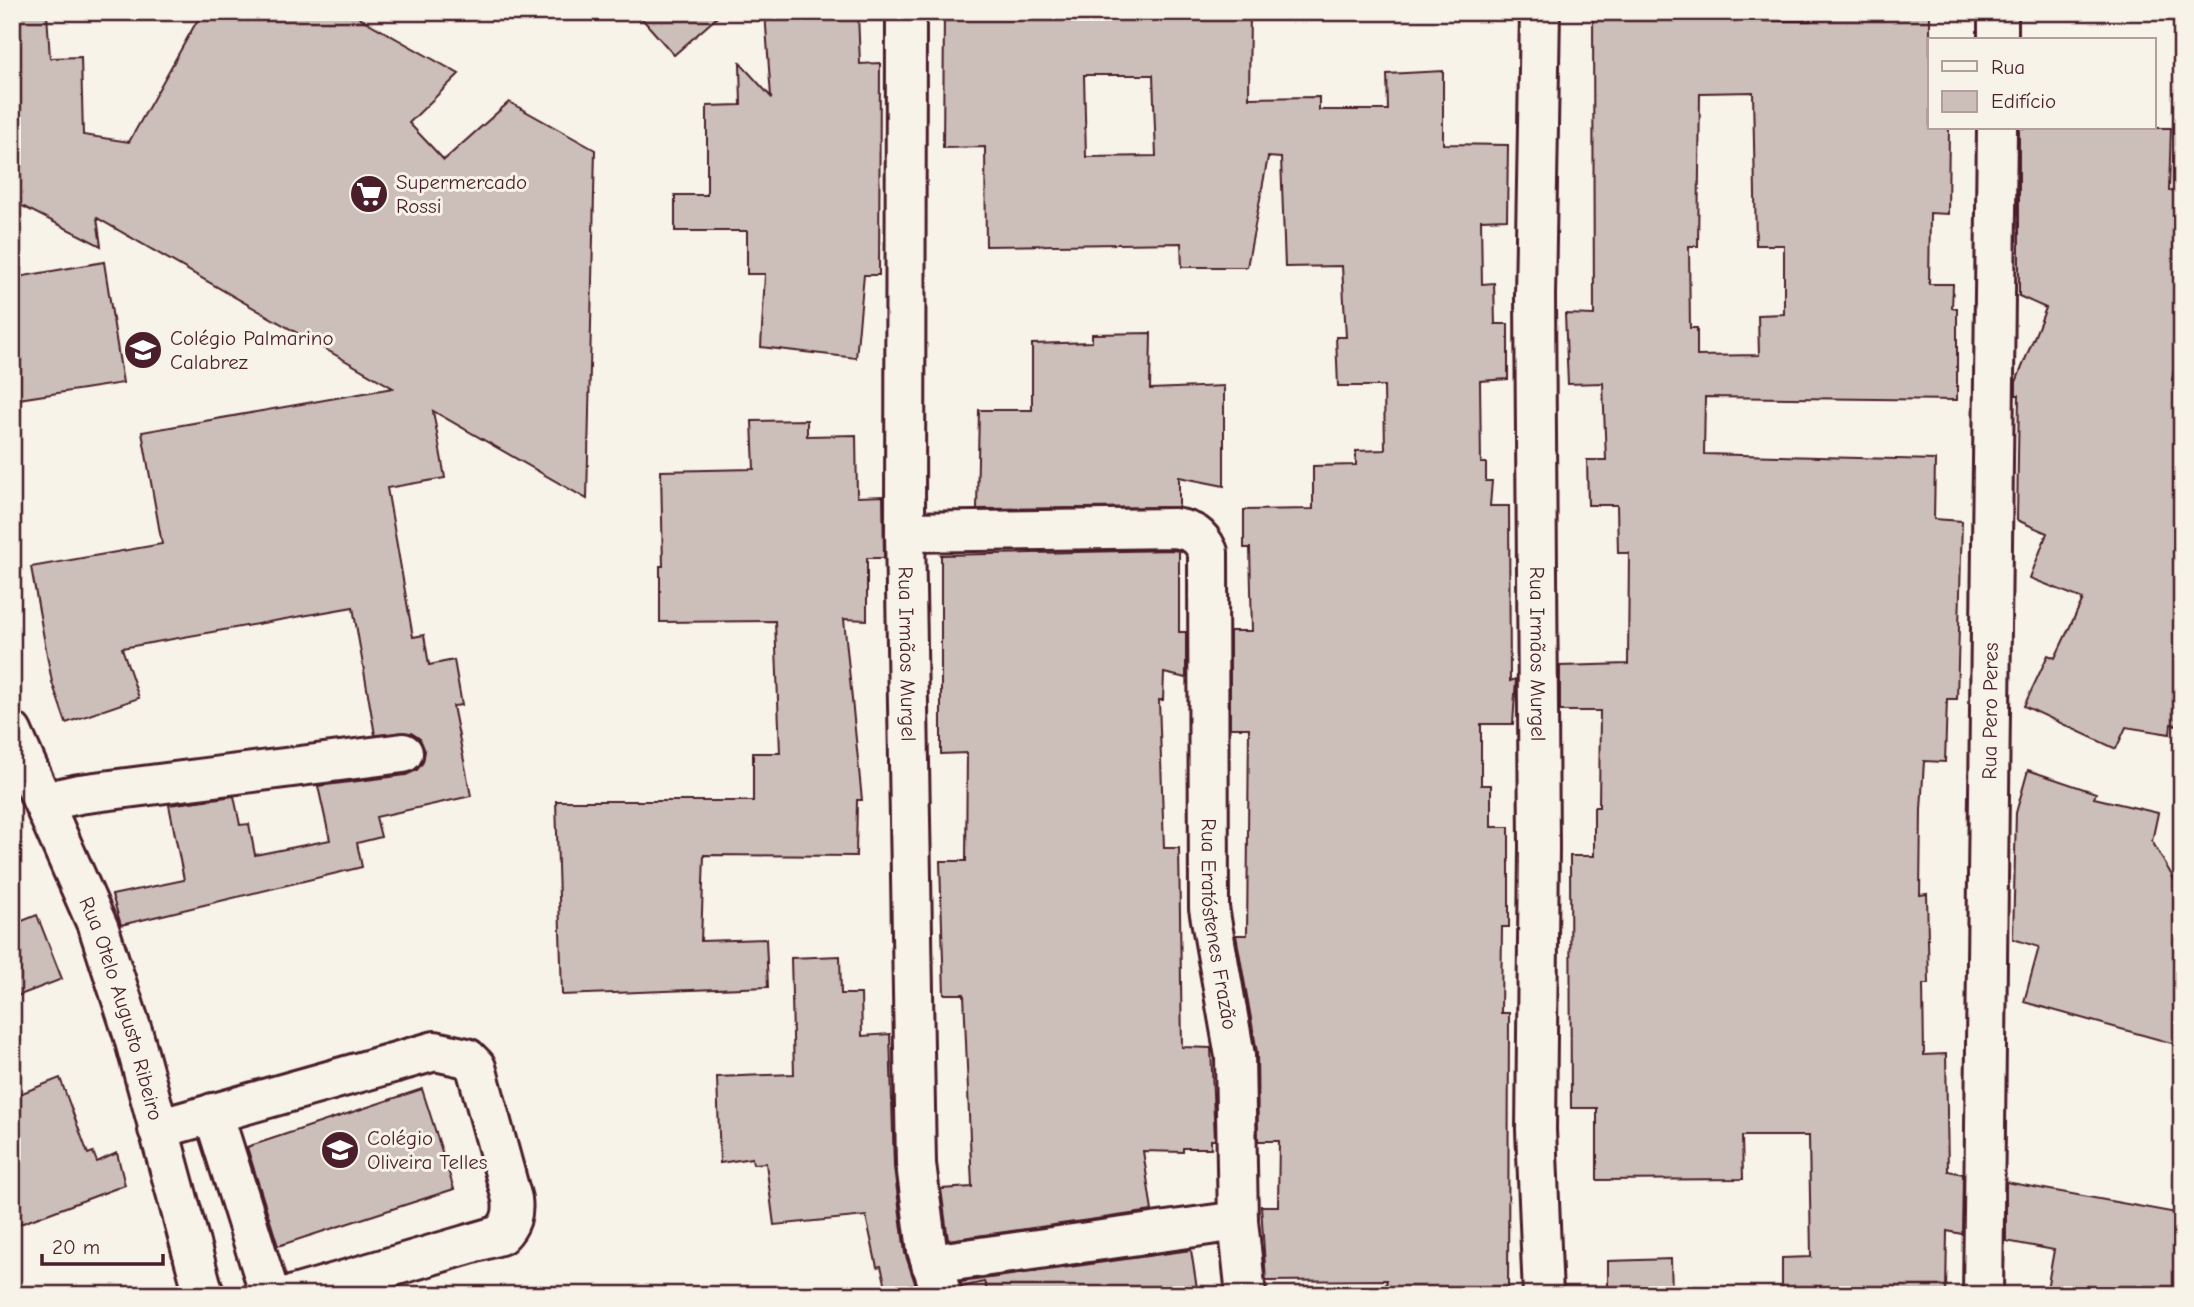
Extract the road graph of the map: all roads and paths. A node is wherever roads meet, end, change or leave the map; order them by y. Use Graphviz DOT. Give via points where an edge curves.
graph roads {
  1 [pos="906,12"];
  2 [pos="1540,12"];
  3 [pos="1998,12"];
  4 [pos="1997,38"];
  5 [pos="1997,130"];
  6 [pos="905,532"];
  7 [pos="12,732"];
  8 [pos="403,753"];
  9 [pos="44,802"];
  10 [pos="214,1113"];
  11 [pos="159,1129"];
  12 [pos="1238,1222"];
  13 [pos="937,1279"];
  14 [pos="204,1295"];
  15 [pos="270,1295"];
  16 [pos="294,1295"];
  17 [pos="1247,1295"];
  18 [pos="1543,1295"];
  19 [pos="1983,1295"];
  1 -- 6 [label="street, Rua Irmãos Murgel"];
  2 -- 18 [label="street, Rua Irmãos Murgel" via="1535,296 1536,1130"];
  3 -- 4 [label="street"];
  5 -- 19 [label="street, Rua Pero Peres"];
  6 -- 12 [label="street, Rua Eratóstenes Frazão" via="1174,528 1201,537 1208,552 1209,908 1235,1056"];
  6 -- 13 [label="street, Rua Irmãos Murgel" via="916,1164 927,1250"];
  7 -- 9 [label="street, Rua Otelo Augusto Ribeiro"];
  8 -- 9 [label="street"];
  9 -- 11 [label="street, Rua Otelo Augusto Ribeiro" via="99,929"];
  10 -- 11 [label="street"];
  10 -- 15 [label="street"];
  10 -- 16 [label="street" via="435,1051 467,1058 476,1067 512,1199 514,1212 507,1227 499,1235"];
  11 -- 14 [label="street, Rua Otelo Augusto Ribeiro"];
  12 -- 13 [label="street"];
  12 -- 17 [label="street, Rua Eratóstenes Frazão"];
}
